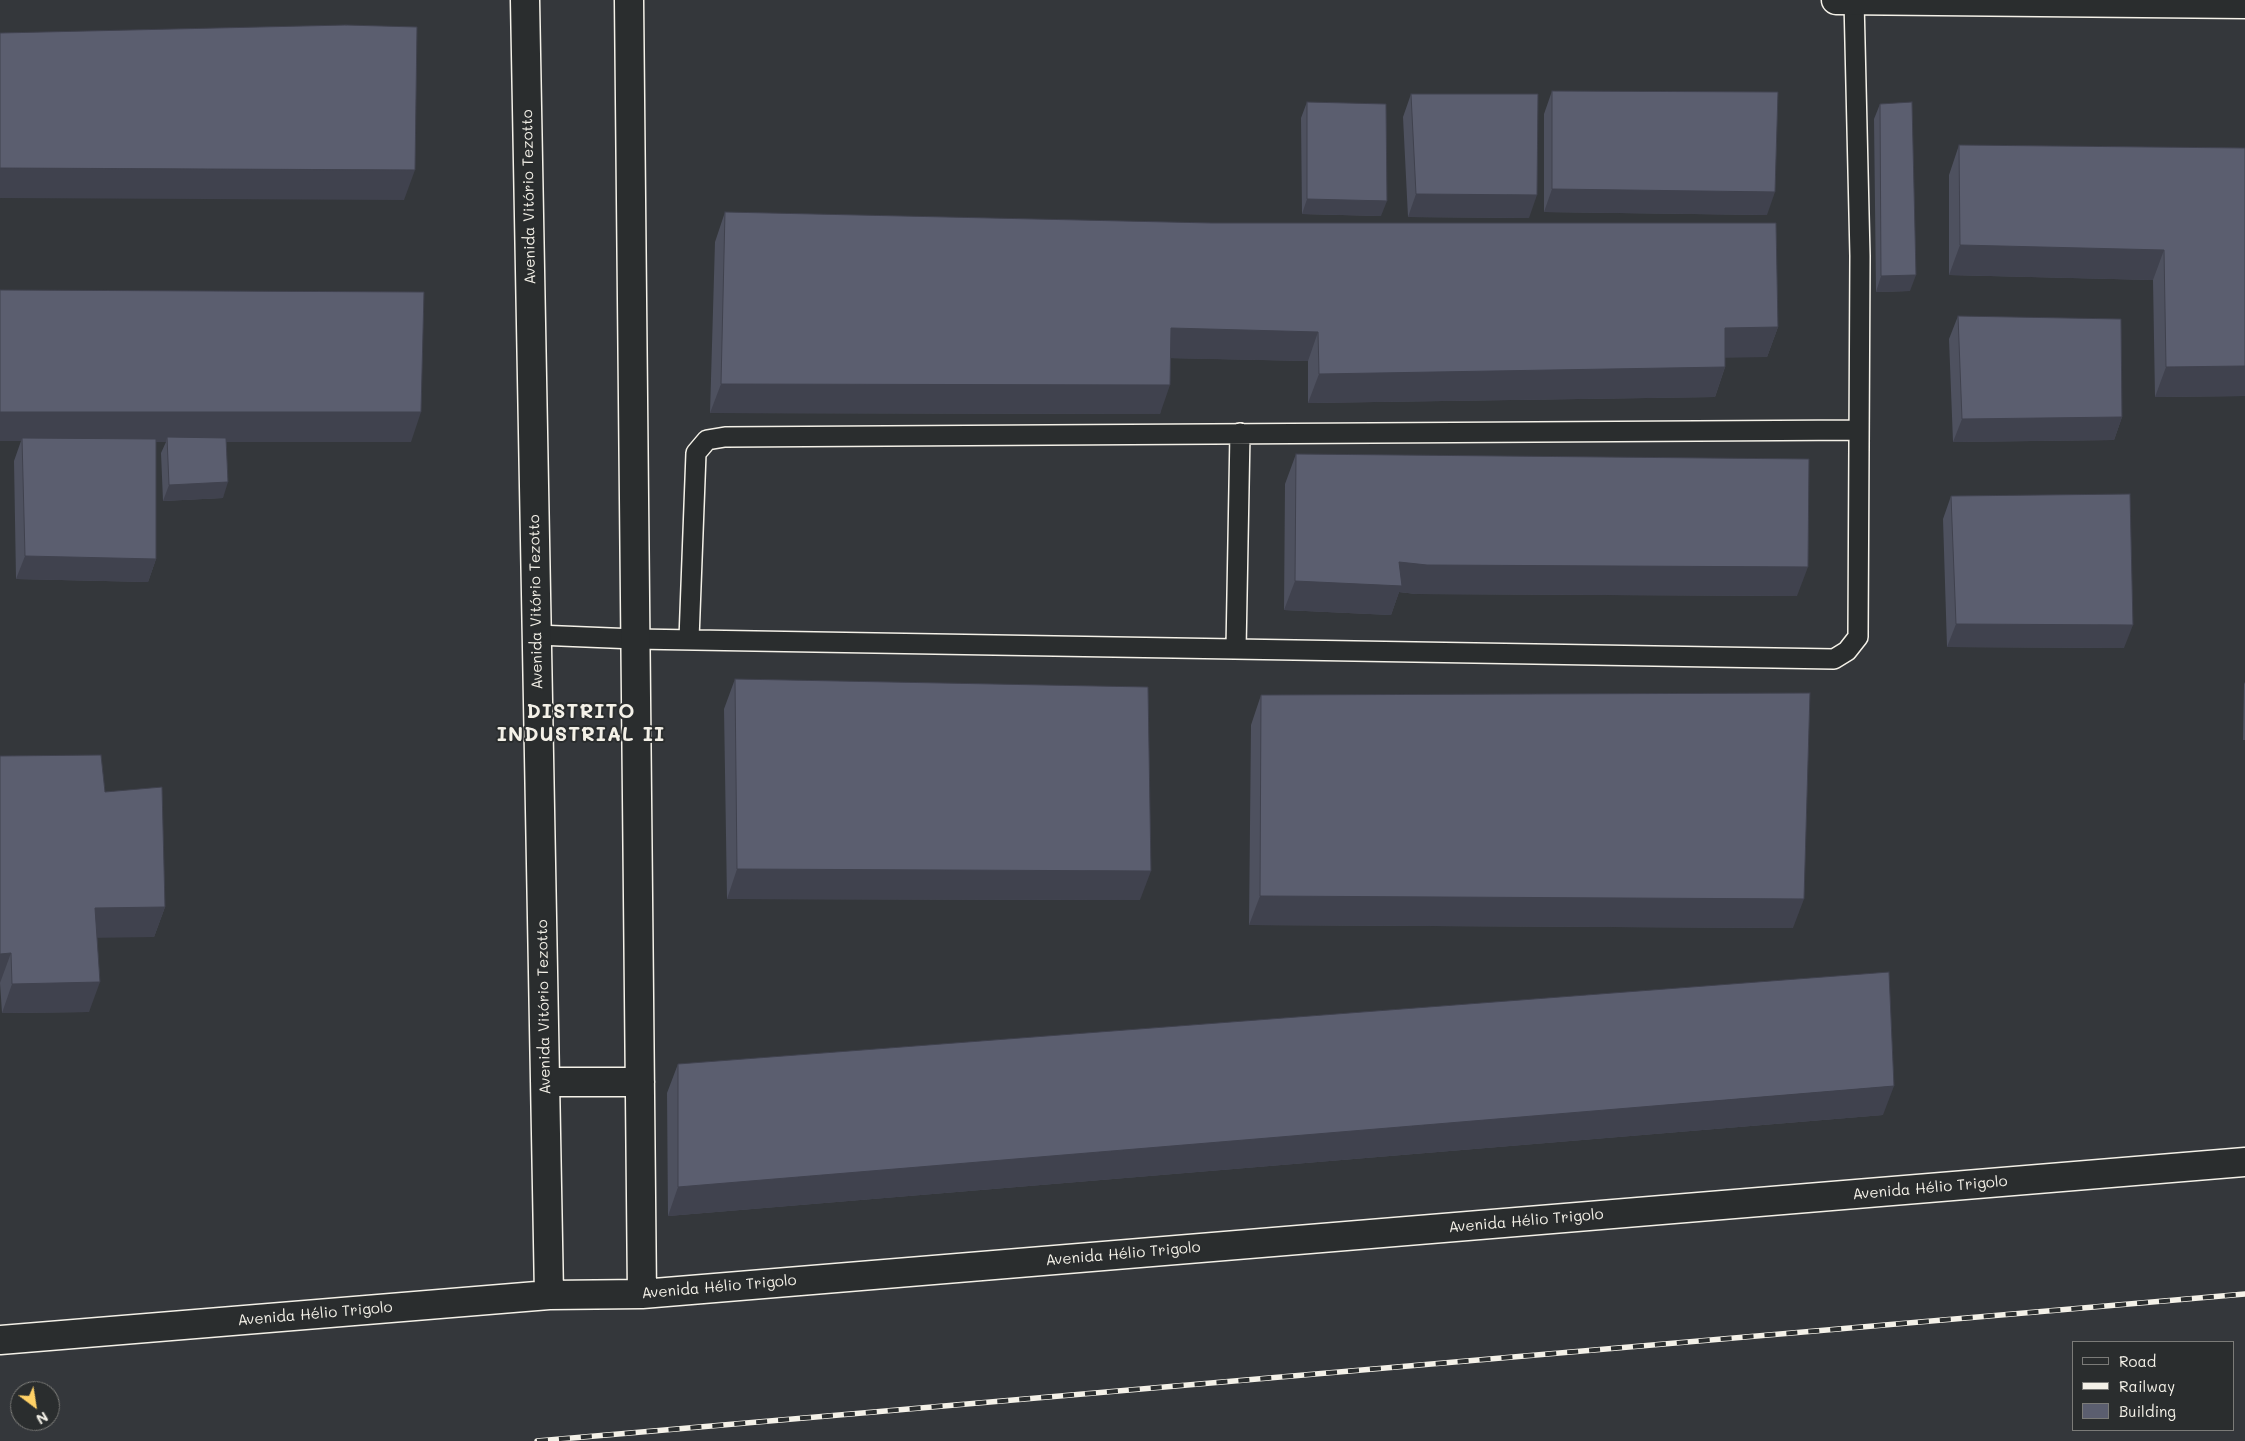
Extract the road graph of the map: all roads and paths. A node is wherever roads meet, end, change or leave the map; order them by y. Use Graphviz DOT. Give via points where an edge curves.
graph roads {
  1 [pos="525,0"];
  2 [pos="629,0"];
  3 [pos="1836,0"];
  4 [pos="1854,0"];
  5 [pos="2245,4"];
  6 [pos="1859,430"];
  7 [pos="1240,433"];
  8 [pos="537,634"];
  9 [pos="635,639"];
  10 [pos="689,639"];
  11 [pos="1236,649"];
  12 [pos="545,1082"];
  13 [pos="640,1082"];
  14 [pos="2245,1162"];
  15 [pos="642,1294"];
  16 [pos="549,1295"];
  17 [pos="0,1340"];
  1 -- 8 [label="street, Avenida Vitório Tezotto"];
  2 -- 9 [label="street"];
  3 -- 4 [label="street"];
  4 -- 5 [label="street"];
  4 -- 6 [label="lane" via="1860,256"];
  6 -- 7 [label="lane"];
  6 -- 11 [label="lane" via="1858,637 1847,651 1834,659"];
  7 -- 10 [label="lane" via="725,436 707,440 696,453"];
  7 -- 11 [label="lane"];
  8 -- 9 [label="lane"];
  8 -- 12 [label="street, Avenida Vitório Tezotto"];
  9 -- 10 [label="lane"];
  9 -- 13 [label="street"];
  10 -- 11 [label="lane"];
  12 -- 13 [label="street"];
  12 -- 16 [label="street, Avenida Vitório Tezotto"];
  13 -- 15 [label="street"];
  14 -- 15 [label="street, Avenida Hélio Trigolo"];
  15 -- 16 [label="street, Avenida Hélio Trigolo"];
  16 -- 17 [label="street, Avenida Hélio Trigolo"];
}
